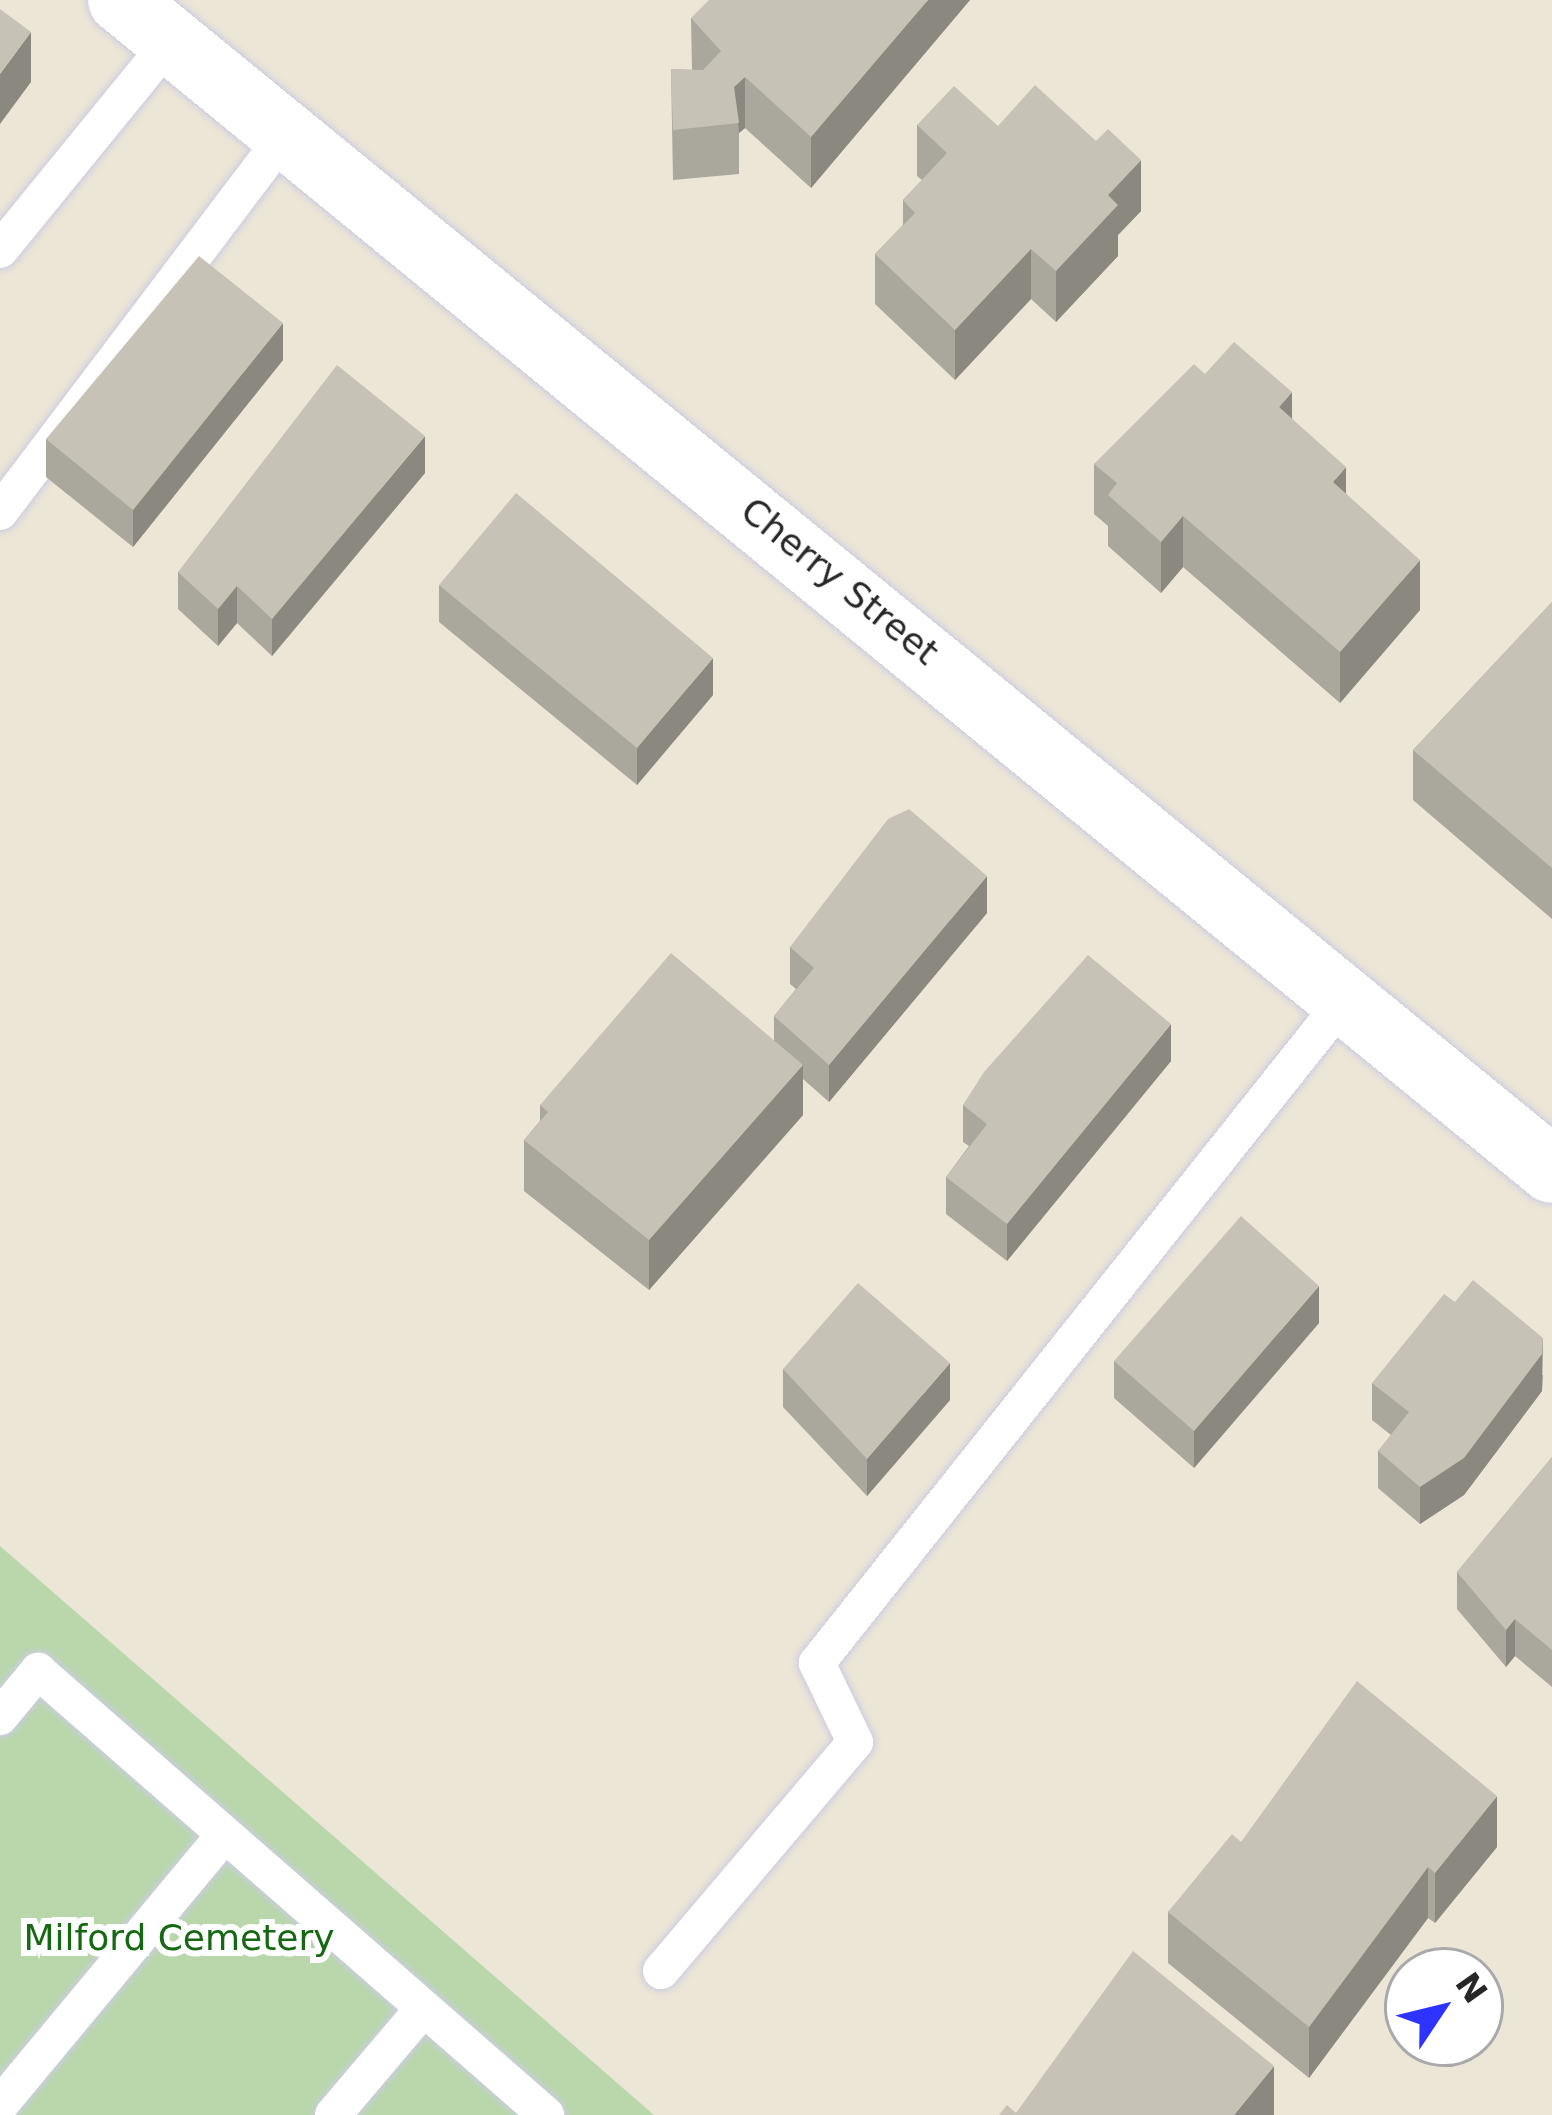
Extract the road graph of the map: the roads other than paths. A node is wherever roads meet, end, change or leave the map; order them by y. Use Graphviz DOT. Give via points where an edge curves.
graph roads {
  1 [pos="121,0"];
  2 [pos="171,40"];
  3 [pos="285,135"];
  4 [pos="0,250"];
  5 [pos="0,512"];
  6 [pos="1346,998"];
  7 [pos="1552,1170"];
  8 [pos="0,1717"];
  9 [pos="224,1835"];
  10 [pos="661,1970"];
  11 [pos="423,2008"];
  12 [pos="0,2105"];
  13 [pos="333,2115"];
  14 [pos="546,2115"];
  1 -- 2 [label="main road, Cherry Street"];
  2 -- 3 [label="main road, Cherry Street"];
  2 -- 4 [label="lane"];
  3 -- 5 [label="lane"];
  3 -- 6 [label="main road, Cherry Street"];
  6 -- 7 [label="main road, Cherry Street"];
  6 -- 10 [label="lane" via="818,1663 855,1742"];
  8 -- 9 [label="lane" via="38,1671"];
  9 -- 11 [label="lane"];
  9 -- 12 [label="lane"];
  11 -- 13 [label="lane"];
  11 -- 14 [label="lane"];
}
